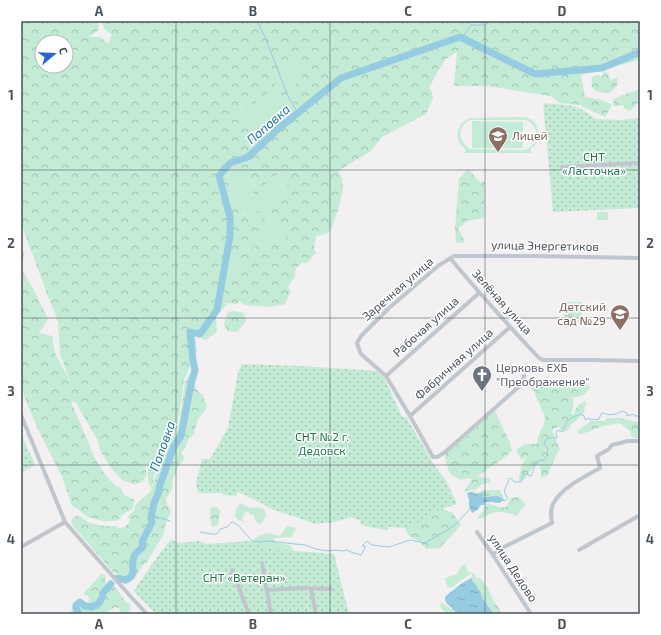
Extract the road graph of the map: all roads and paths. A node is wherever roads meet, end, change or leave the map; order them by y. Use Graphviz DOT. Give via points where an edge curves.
graph roads {
  1 [pos="640,163"];
  2 [pos="562,167"];
  3 [pos="450,258"];
  4 [pos="640,258"];
  5 [pos="479,293"];
  6 [pos="510,328"];
  7 [pos="640,361"];
  8 [pos="386,376"];
  9 [pos="524,376"];
  10 [pos="21,415"];
  11 [pos="410,416"];
  12 [pos="640,441"];
  13 [pos="640,515"];
  14 [pos="65,522"];
  15 [pos="477,532"];
  16 [pos="21,547"];
  17 [pos="579,550"];
  18 [pos="493,555"];
  19 [pos="262,563"];
  20 [pos="232,570"];
  21 [pos="311,589"];
  22 [pos="331,589"];
  23 [pos="267,590"];
  24 [pos="147,614"];
  25 [pos="249,614"];
  26 [pos="271,614"];
  27 [pos="316,614"];
  28 [pos="531,614"];
  1 -- 2 [label="street"];
  3 -- 4 [label="street, улица Энергетиков"];
  3 -- 5 [label="street, Зелёная улица"];
  3 -- 8 [label="street, Заречная улица" via="394,304 357,343 362,354"];
  5 -- 6 [label="street, Зелёная улица"];
  5 -- 8 [label="street, Рабочая улица"];
  6 -- 7 [label="street, Зелёная улица" via="543,360"];
  6 -- 11 [label="street, Фабричная улица"];
  8 -- 11 [label="street"];
  9 -- 11 [label="street" via="522,384 437,457 433,457"];
  10 -- 14 [label="street"];
  12 -- 18 [label="street" via="628,441 612,446 597,456 600,468 573,483 553,504 552,523 498,550"];
  13 -- 17 [label="street"];
  14 -- 16 [label="street"];
  14 -- 24 [label="street"];
  15 -- 18 [label="street, улица Дедово"];
  18 -- 28 [label="street, улица Дедово"];
  19 -- 23 [label="street"];
  20 -- 25 [label="street"];
  21 -- 22 [label="street"];
  21 -- 23 [label="street"];
  21 -- 27 [label="street"];
  23 -- 26 [label="street"];
}
